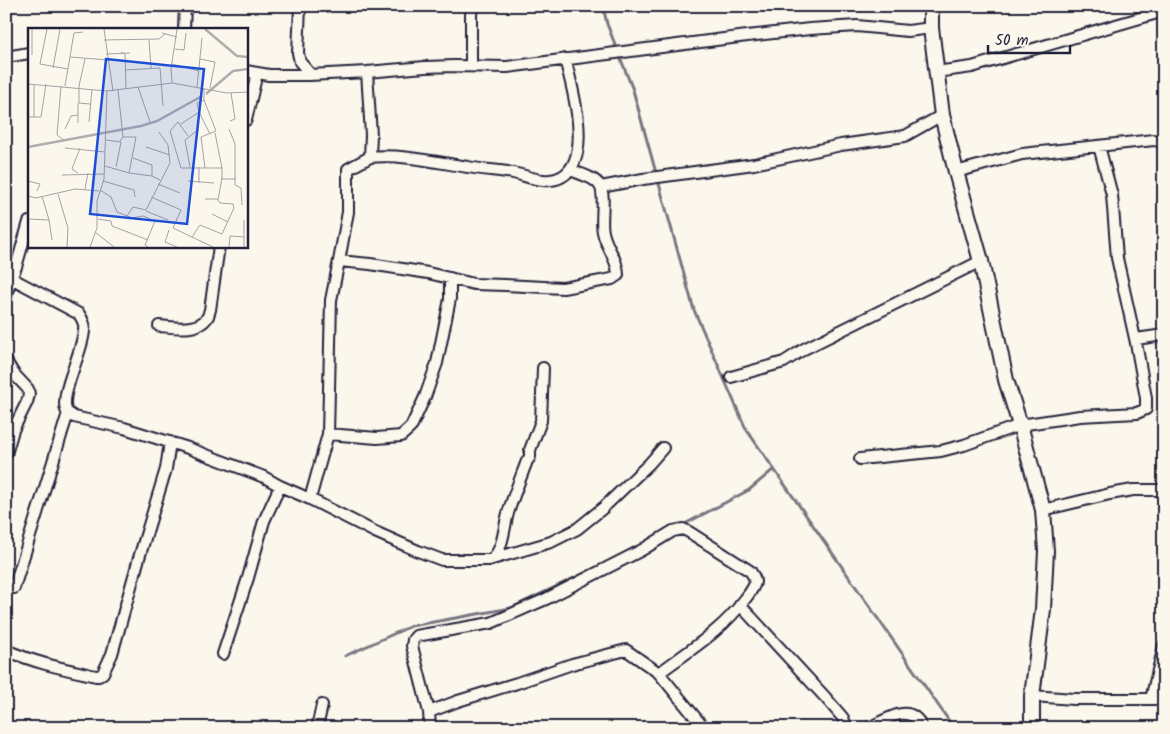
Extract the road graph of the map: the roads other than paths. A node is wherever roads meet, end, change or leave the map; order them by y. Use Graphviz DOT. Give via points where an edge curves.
graph roads {
  1 [pos="185,6"];
  2 [pos="300,6"];
  3 [pos="472,6"];
  4 [pos="931,6"];
  5 [pos="1159,10"];
  6 [pos="184,28"];
  7 [pos="931,28"];
  8 [pos="28,53"];
  9 [pos="6,58"];
  10 [pos="565,59"];
  11 [pos="471,66"];
  12 [pos="248,71"];
  13 [pos="367,72"];
  14 [pos="936,72"];
  15 [pos="257,73"];
  16 [pos="311,75"];
  17 [pos="248,111"];
  18 [pos="942,115"];
  19 [pos="1164,142"];
  20 [pos="1099,146"];
  21 [pos="370,157"];
  22 [pos="570,170"];
  23 [pos="956,172"];
  24 [pos="601,187"];
  25 [pos="28,225"];
  26 [pos="219,248"];
  27 [pos="339,261"];
  28 [pos="981,261"];
  29 [pos="11,278"];
  30 [pos="450,278"];
  31 [pos="6,297"];
  32 [pos="159,326"];
  33 [pos="1164,335"];
  34 [pos="1136,340"];
  35 [pos="6,361"];
  36 [pos="542,368"];
  37 [pos="731,377"];
  38 [pos="68,412"];
  39 [pos="1020,425"];
  40 [pos="328,434"];
  41 [pos="170,442"];
  42 [pos="663,448"];
  43 [pos="6,454"];
  44 [pos="860,459"];
  45 [pos="280,486"];
  46 [pos="1164,490"];
  47 [pos="310,499"];
  48 [pos="1043,510"];
  49 [pos="492,559"];
  50 [pos="14,588"];
  51 [pos="740,605"];
  52 [pos="1164,646"];
  53 [pos="6,650"];
  54 [pos="223,654"];
  55 [pos="659,673"];
  56 [pos="1032,696"];
  57 [pos="1164,698"];
  58 [pos="1151,700"];
  59 [pos="322,705"];
  60 [pos="429,712"];
  61 [pos="317,728"];
  62 [pos="430,728"];
  63 [pos="704,728"];
  64 [pos="848,728"];
  65 [pos="869,728"];
  66 [pos="922,728"];
  67 [pos="1032,728"];
  1 -- 6 [label="street"];
  2 -- 16 [label="street" via="298,53 300,62"];
  3 -- 11 [label="street"];
  4 -- 7 [label="street"];
  5 -- 14 [label="street" via="972,67"];
  7 -- 10 [label="street" via="839,27"];
  7 -- 14 [label="street"];
  8 -- 9 [label="street"];
  10 -- 11 [label="street" via="507,67"];
  10 -- 22 [label="street" via="579,130 578,154"];
  11 -- 13 [label="street"];
  12 -- 15 [label="street"];
  13 -- 16 [label="street"];
  13 -- 21 [label="street"];
  14 -- 18 [label="street"];
  15 -- 16 [label="street"];
  15 -- 17 [label="street"];
  18 -- 23 [label="street"];
  18 -- 24 [label="street" via="905,136 841,145 754,164"];
  19 -- 20 [label="street" via="1154,140"];
  20 -- 23 [label="street" via="1022,154"];
  20 -- 34 [label="street" via="1112,194 1117,258"];
  21 -- 22 [label="street" via="401,157 543,180 561,177"];
  21 -- 27 [label="street" via="348,169 348,212"];
  22 -- 24 [label="street" via="597,181"];
  23 -- 28 [label="street"];
  24 -- 30 [label="street" via="603,232 618,267 618,275 612,280 563,288 474,284"];
  25 -- 29 [label="street"];
  26 -- 32 [label="street" via="207,318 200,324 185,328"];
  27 -- 30 [label="street"];
  27 -- 40 [label="street" via="331,300"];
  28 -- 37 [label="street" via="784,362"];
  28 -- 39 [label="street" via="1006,380"];
  29 -- 31 [label="street"];
  29 -- 38 [label="street" via="79,314 82,319 84,332 66,393"];
  30 -- 40 [label="street" via="450,299 437,363 411,427 401,436 377,438"];
  33 -- 34 [label="street"];
  34 -- 39 [label="street" via="1146,409"];
  35 -- 43 [label="street" via="28,389 29,395"];
  36 -- 49 [label="street" via="541,421"];
  38 -- 41 [label="street" via="82,420"];
  38 -- 50 [label="street"];
  39 -- 44 [label="street" via="941,451"];
  39 -- 48 [label="street"];
  40 -- 47 [label="street"];
  41 -- 45 [label="street"];
  41 -- 53 [label="street" via="166,469 106,668 96,676 47,665"];
  42 -- 49 [label="street" via="603,508 577,529 551,542"];
  45 -- 47 [label="street"];
  45 -- 54 [label="street" via="264,521"];
  46 -- 48 [label="street" via="1133,490"];
  47 -- 49 [label="street" via="436,558 450,561"];
  48 -- 56 [label="street" via="1046,551 1043,609"];
  51 -- 55 [label="street" via="718,629"];
  51 -- 60 [label="street" via="754,585 750,571 690,532 673,532 546,599 491,624 416,636 412,646"];
  51 -- 64 [label="street" via="825,696"];
  52 -- 58 [label="street"];
  55 -- 60 [label="street" via="626,650 572,664"];
  55 -- 63 [label="street"];
  56 -- 58 [label="street"];
  56 -- 67 [label="street"];
  57 -- 58 [label="street"];
  59 -- 61 [label="street"];
  60 -- 62 [label="street"];
  65 -- 66 [label="street" via="905,713 916,718"];
}
